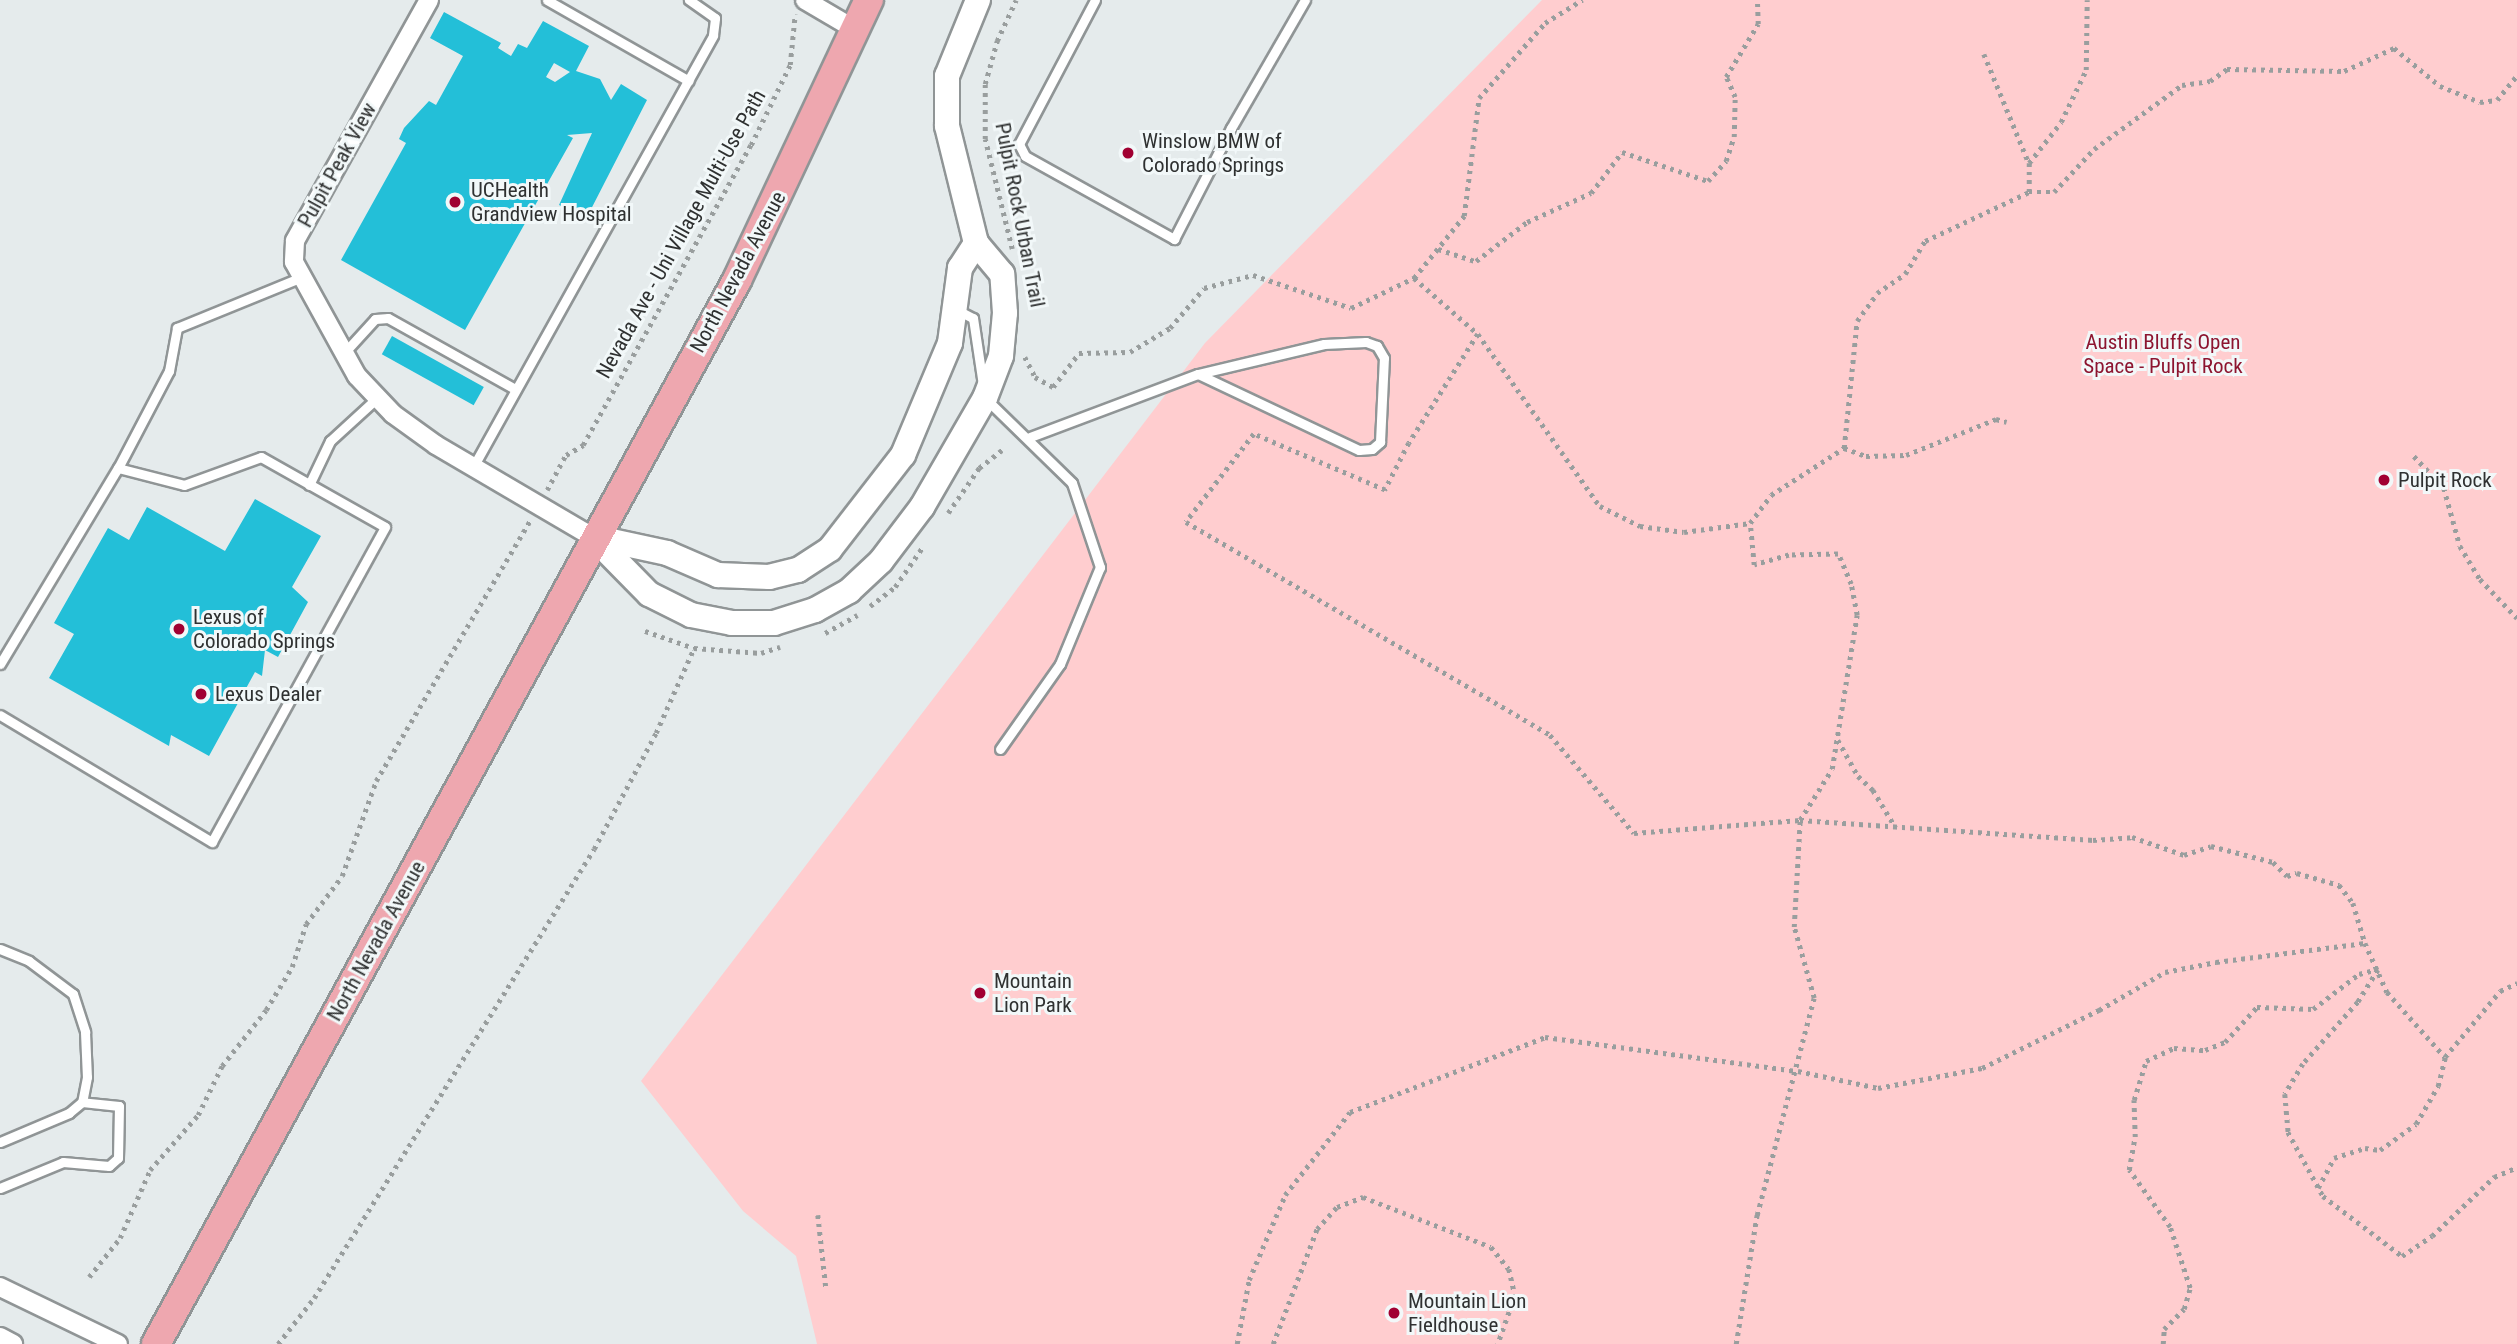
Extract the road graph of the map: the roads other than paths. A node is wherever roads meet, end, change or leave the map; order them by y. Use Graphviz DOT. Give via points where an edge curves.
graph roads {
  1 [pos="429,0"];
  2 [pos="547,0"];
  3 [pos="689,0"];
  4 [pos="869,0"];
  5 [pos="978,0"];
  6 [pos="1095,0"];
  7 [pos="1306,0"];
  8 [pos="801,5"];
  9 [pos="856,30"];
  10 [pos="689,81"];
  11 [pos="976,243"];
  12 [pos="302,277"];
  13 [pos="957,310"];
  14 [pos="343,354"];
  15 [pos="1198,374"];
  16 [pos="515,389"];
  17 [pos="985,398"];
  18 [pos="376,399"];
  19 [pos="1030,437"];
  20 [pos="473,467"];
  21 [pos="118,468"];
  22 [pos="309,485"];
  23 [pos="593,537"];
  24 [pos="0,664"];
  25 [pos="0,715"];
  26 [pos="1000,749"];
  27 [pos="0,949"];
  28 [pos="82,1102"];
  29 [pos="0,1142"];
  30 [pos="0,1188"];
  31 [pos="0,1287"];
  32 [pos="0,1337"];
  33 [pos="13,1344"];
  34 [pos="118,1344"];
  35 [pos="156,1344"];
  1 -- 12 [label="street, Pulpit Peak View" via="295,241 294,262"];
  2 -- 10 [label="lane"];
  3 -- 10 [label="lane" via="708,10 717,25"];
  4 -- 9 [label="main road, North Nevada Avenue"];
  5 -- 11 [label="main road" via="947,76 947,126"];
  6 -- 7 [label="lane" via="1019,144 1025,156 1174,239 1231,128"];
  8 -- 9 [label="street"];
  9 -- 23 [label="main road, North Nevada Avenue" via="737,280"];
  10 -- 16 [label="lane"];
  11 -- 13 [label="main road" via="960,268"];
  11 -- 17 [label="main road" via="1002,274 1005,313 1001,356"];
  12 -- 14 [label="street, Pulpit Peak View"];
  12 -- 21 [label="lane" via="177,328 169,371"];
  13 -- 17 [label="lane" via="973,318"];
  13 -- 23 [label="main road" via="950,343 903,455 830,549 798,570 769,577 718,575 667,553"];
  14 -- 16 [label="lane" via="375,319 388,318"];
  14 -- 18 [label="street, Pulpit Peak View"];
  15 -- 15 [label="lane" via="1359,450 1372,449 1380,442 1384,358 1377,346 1366,342 1324,344"];
  15 -- 19 [label="lane"];
  16 -- 20 [label="lane"];
  17 -- 19 [label="lane"];
  17 -- 23 [label="main road" via="922,507 881,561 849,591 815,610 774,622 732,623 691,615 649,594"];
  18 -- 20 [label="street, Pulpit Peak View"];
  18 -- 22 [label="lane" via="330,441"];
  19 -- 26 [label="lane" via="1072,483 1100,567 1060,664"];
  20 -- 23 [label="street, Pulpit Peak View"];
  21 -- 22 [label="lane" via="184,485 261,457"];
  21 -- 24 [label="lane"];
  22 -- 25 [label="lane" via="385,527 212,842"];
  23 -- 35 [label="main road, North Nevada Avenue"];
  27 -- 28 [label="lane" via="29,961 73,994 85,1032 87,1077"];
  28 -- 29 [label="lane" via="69,1113"];
  28 -- 30 [label="lane" via="119,1106 118,1158 109,1166 85,1160 63,1162"];
  31 -- 34 [label="street"];
  32 -- 33 [label="street"];
}
